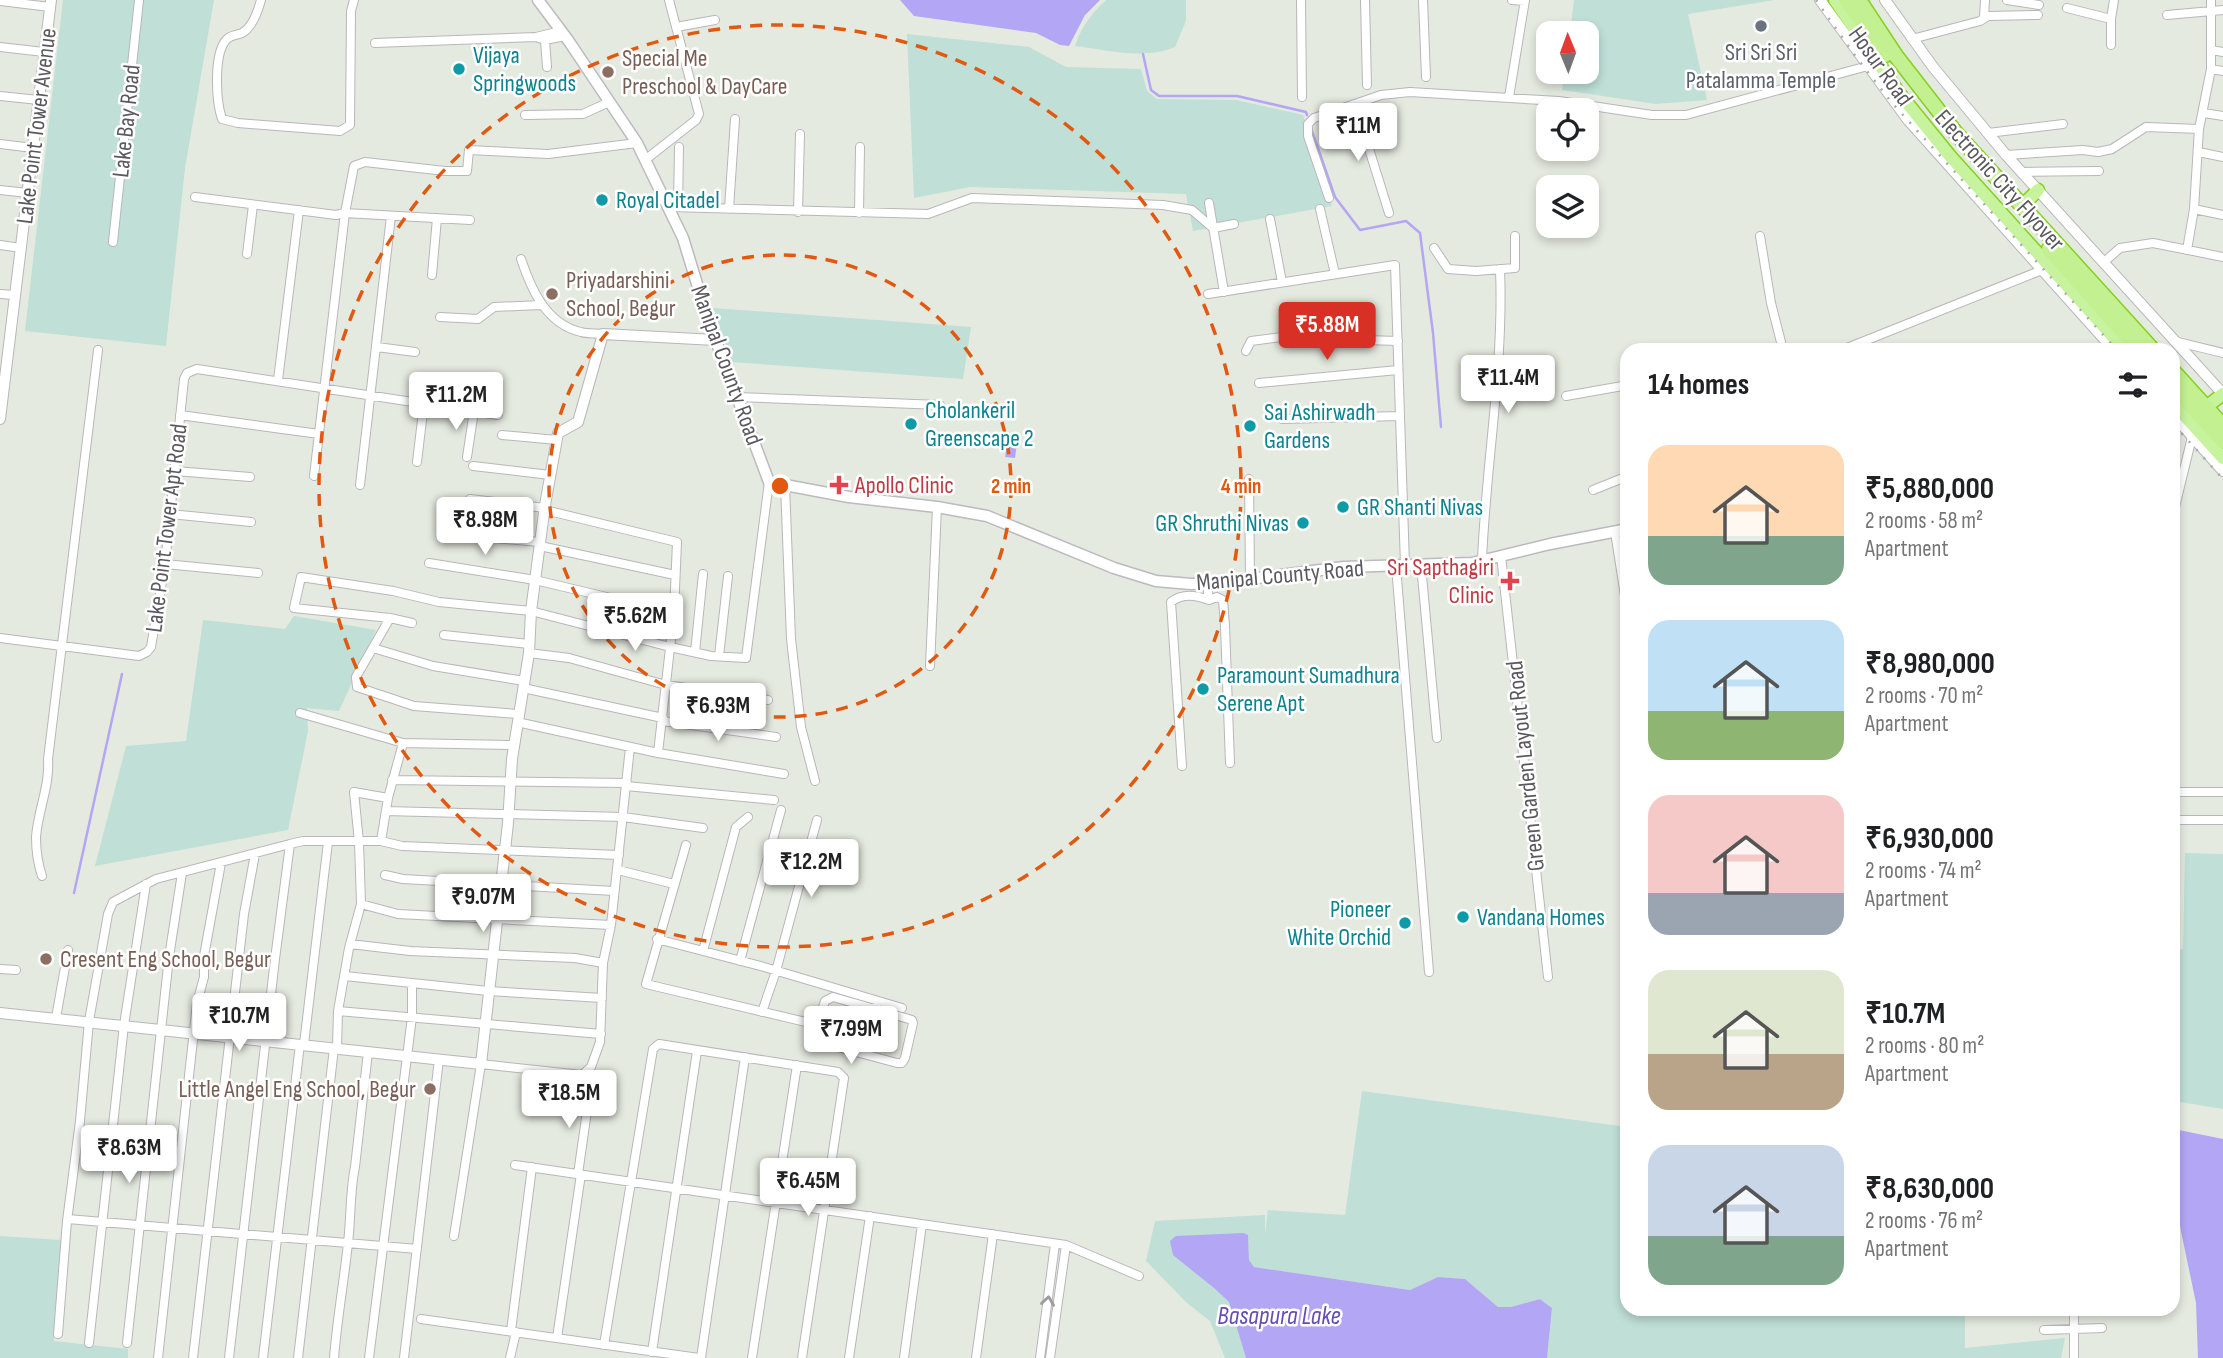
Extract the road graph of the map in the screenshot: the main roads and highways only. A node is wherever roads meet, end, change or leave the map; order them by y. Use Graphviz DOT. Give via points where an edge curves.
graph roads {
  1 [pos="538,0"];
  2 [pos="1835,0"];
  3 [pos="1846,0"];
  4 [pos="1858,0"];
  5 [pos="1865,0"];
  6 [pos="2038,190"];
  7 [pos="2026,202"];
  8 [pos="2118,343"];
  9 [pos="2133,343"];
  10 [pos="2147,343"];
  11 [pos="2155,343"];
  12 [pos="2180,371"];
  13 [pos="2180,379"];
  14 [pos="2180,394"];
  15 [pos="2223,394"];
  16 [pos="2210,404"];
  17 [pos="2180,411"];
  18 [pos="2223,419"];
  19 [pos="2223,426"];
  20 [pos="2223,441"];
  21 [pos="2223,458"];
  22 [pos="1620,531"];
  1 -- 22 [label="main road, Manipal County Road" via="636,142 673,207 715,340 769,482 987,516 1156,581 1208,584 1344,567 1472,563"];
  2 -- 8 [label="highway, Hosur Road" via="1899,93 1950,156"];
  3 -- 9 [label="highway, Electronic City Flyover" via="1933,118"];
  4 -- 10 [label="highway, Electronic City Flyover" via="1955,132"];
  5 -- 7 [label="highway, Hosur Road" via="1960,128"];
  6 -- 7 [label="highway"];
  7 -- 11 [label="highway, Hosur Road"];
  12 -- 16 [label="highway"];
  13 -- 19 [label="highway"];
  14 -- 20 [label="highway"];
  15 -- 16 [label="highway"];
  16 -- 18 [label="highway"];
  17 -- 21 [label="highway"];
}
